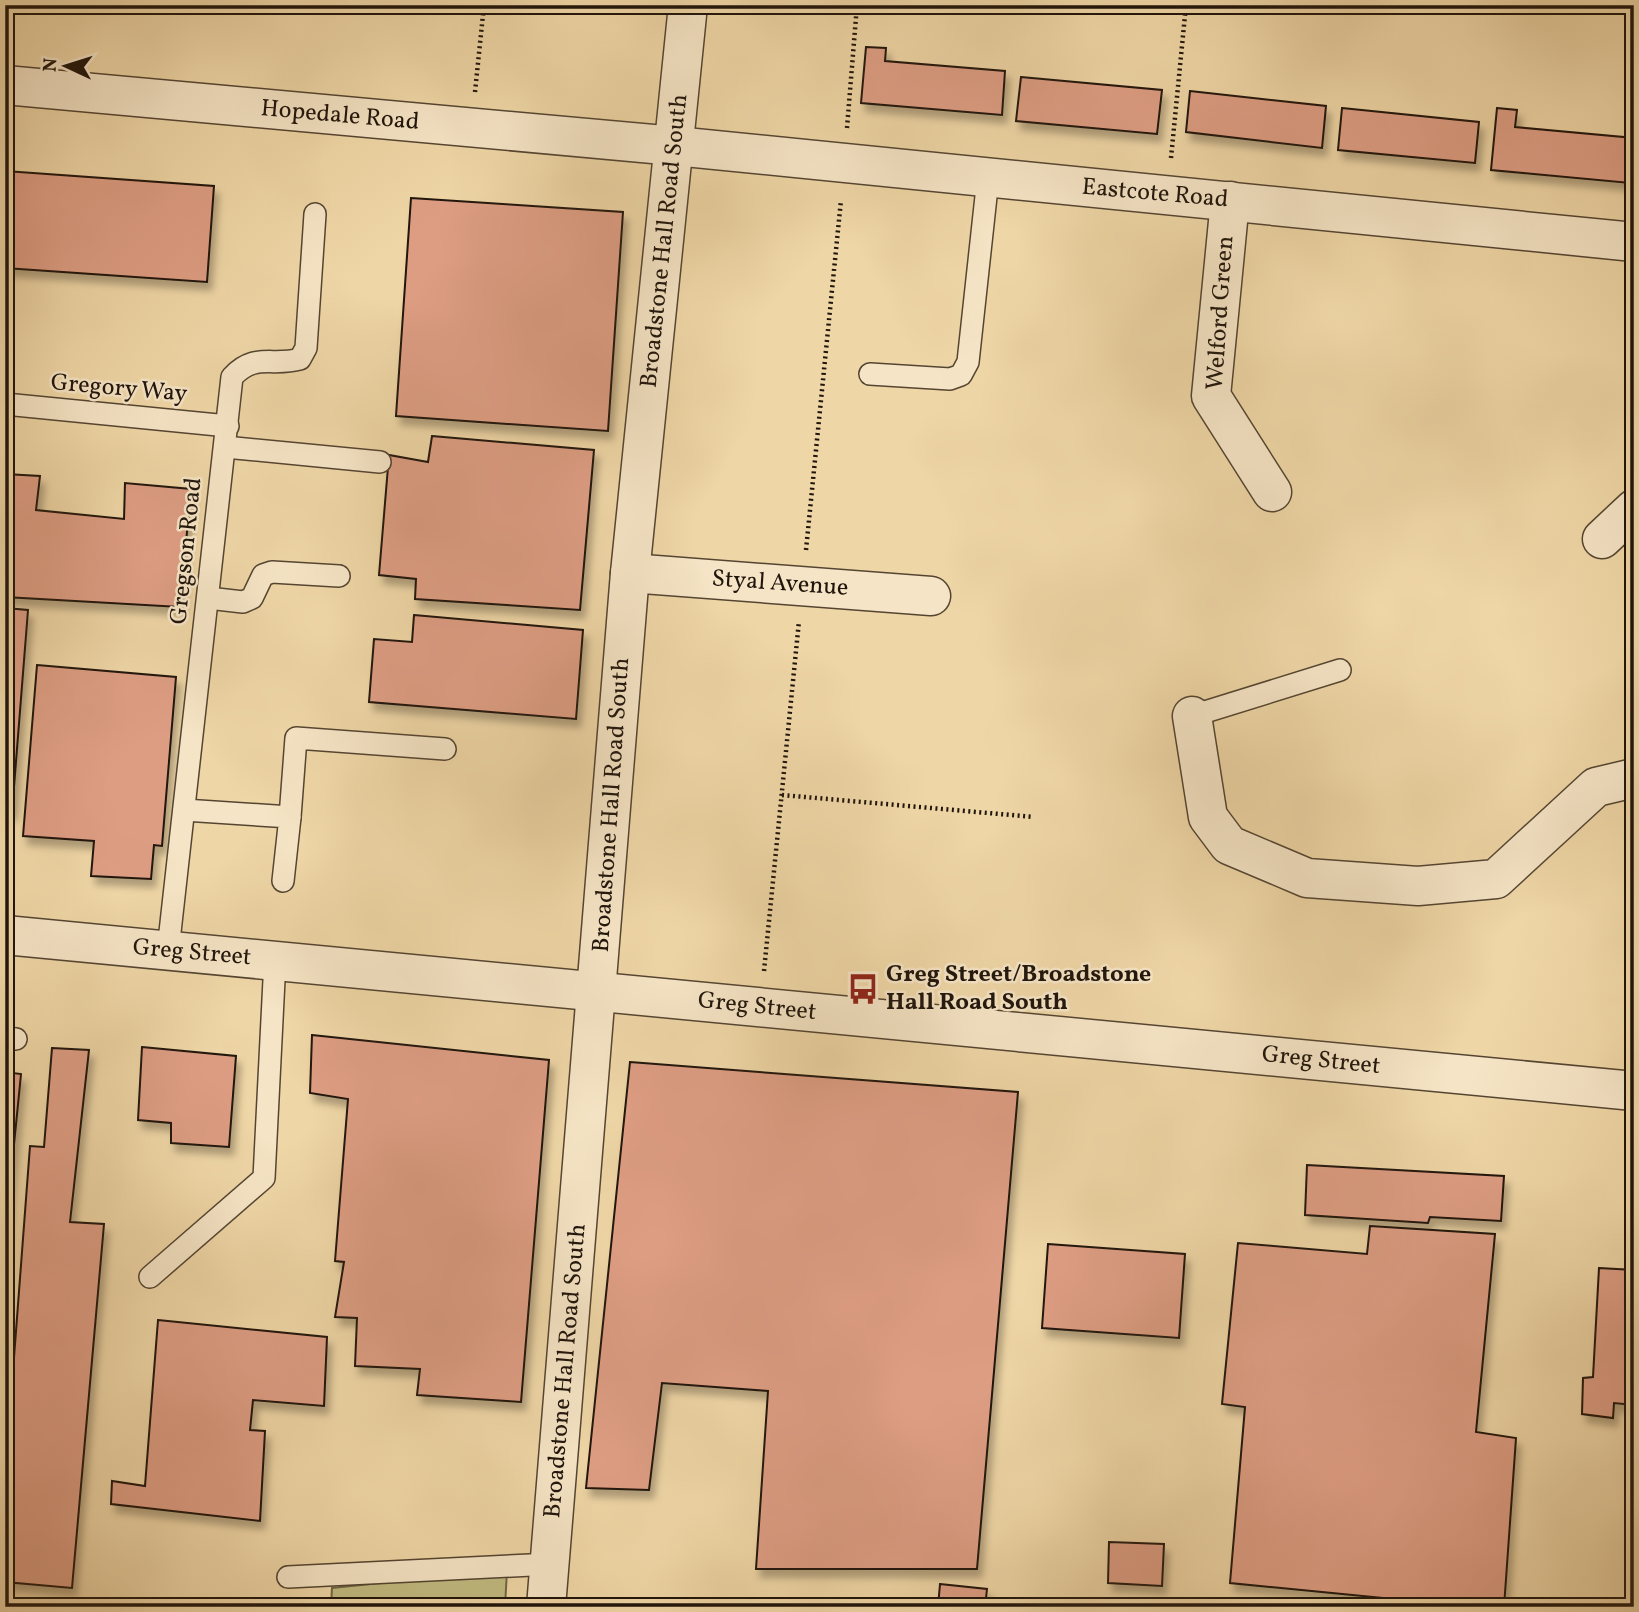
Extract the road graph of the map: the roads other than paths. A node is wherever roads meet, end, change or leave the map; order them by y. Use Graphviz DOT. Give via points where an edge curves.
graph roads {
  1 [pos="688,5"];
  2 [pos="5,85"];
  3 [pos="676,146"];
  4 [pos="988,178"];
  5 [pos="1230,201"];
  6 [pos="315,214"];
  7 [pos="1634,242"];
  8 [pos="870,374"];
  9 [pos="5,404"];
  10 [pos="228,426"];
  11 [pos="225,447"];
  12 [pos="380,462"];
  13 [pos="1272,492"];
  14 [pos="1634,509"];
  15 [pos="1602,539"];
  16 [pos="630,573"];
  17 [pos="340,576"];
  18 [pos="931,596"];
  19 [pos="208,598"];
  20 [pos="1340,670"];
  21 [pos="1192,716"];
  22 [pos="444,749"];
  23 [pos="1634,778"];
  24 [pos="184,810"];
  25 [pos="290,817"];
  26 [pos="283,880"];
  27 [pos="5,935"];
  28 [pos="168,950"];
  29 [pos="275,960"];
  30 [pos="597,991"];
  31 [pos="1634,1091"];
  32 [pos="150,1277"];
  33 [pos="288,1577"];
  34 [pos="549,1583"];
  1 -- 3 [label="street, Broadstone Hall Road South"];
  2 -- 3 [label="street, Hopedale Road"];
  3 -- 4 [label="street, Eastcote Road"];
  3 -- 16 [label="street, Broadstone Hall Road South"];
  4 -- 5 [label="street, Eastcote Road"];
  4 -- 8 [label="lane" via="968,362 961,375 950,379"];
  5 -- 7 [label="street, Eastcote Road"];
  5 -- 13 [label="street, Welford Green" via="1211,396"];
  6 -- 10 [label="lane, Gregson Road" via="306,348 300,359 287,363 260,360 242,367 232,377"];
  9 -- 10 [label="lane, Gregory Way"];
  10 -- 11 [label="lane, Gregson Road"];
  11 -- 12 [label="lane"];
  11 -- 19 [label="lane, Gregson Road"];
  14 -- 15 [label="street"];
  16 -- 18 [label="street, Styal Avenue"];
  16 -- 30 [label="street, Broadstone Hall Road South"];
  17 -- 19 [label="lane" via="272,572 263,575 252,598 243,602"];
  19 -- 24 [label="lane, Gregson Road"];
  20 -- 21 [label="lane"];
  21 -- 23 [label="street" via="1208,817 1229,845 1307,878 1418,886 1496,880 1596,787"];
  22 -- 25 [label="lane" via="296,738"];
  24 -- 25 [label="lane"];
  24 -- 28 [label="lane, Gregson Road"];
  25 -- 26 [label="lane"];
  27 -- 28 [label="street, Greg Street"];
  28 -- 29 [label="street, Greg Street"];
  29 -- 30 [label="street, Greg Street"];
  29 -- 32 [label="lane" via="264,1178"];
  30 -- 31 [label="street, Greg Street"];
  30 -- 34 [label="street, Broadstone Hall Road South"];
  33 -- 34 [label="lane"];
}
